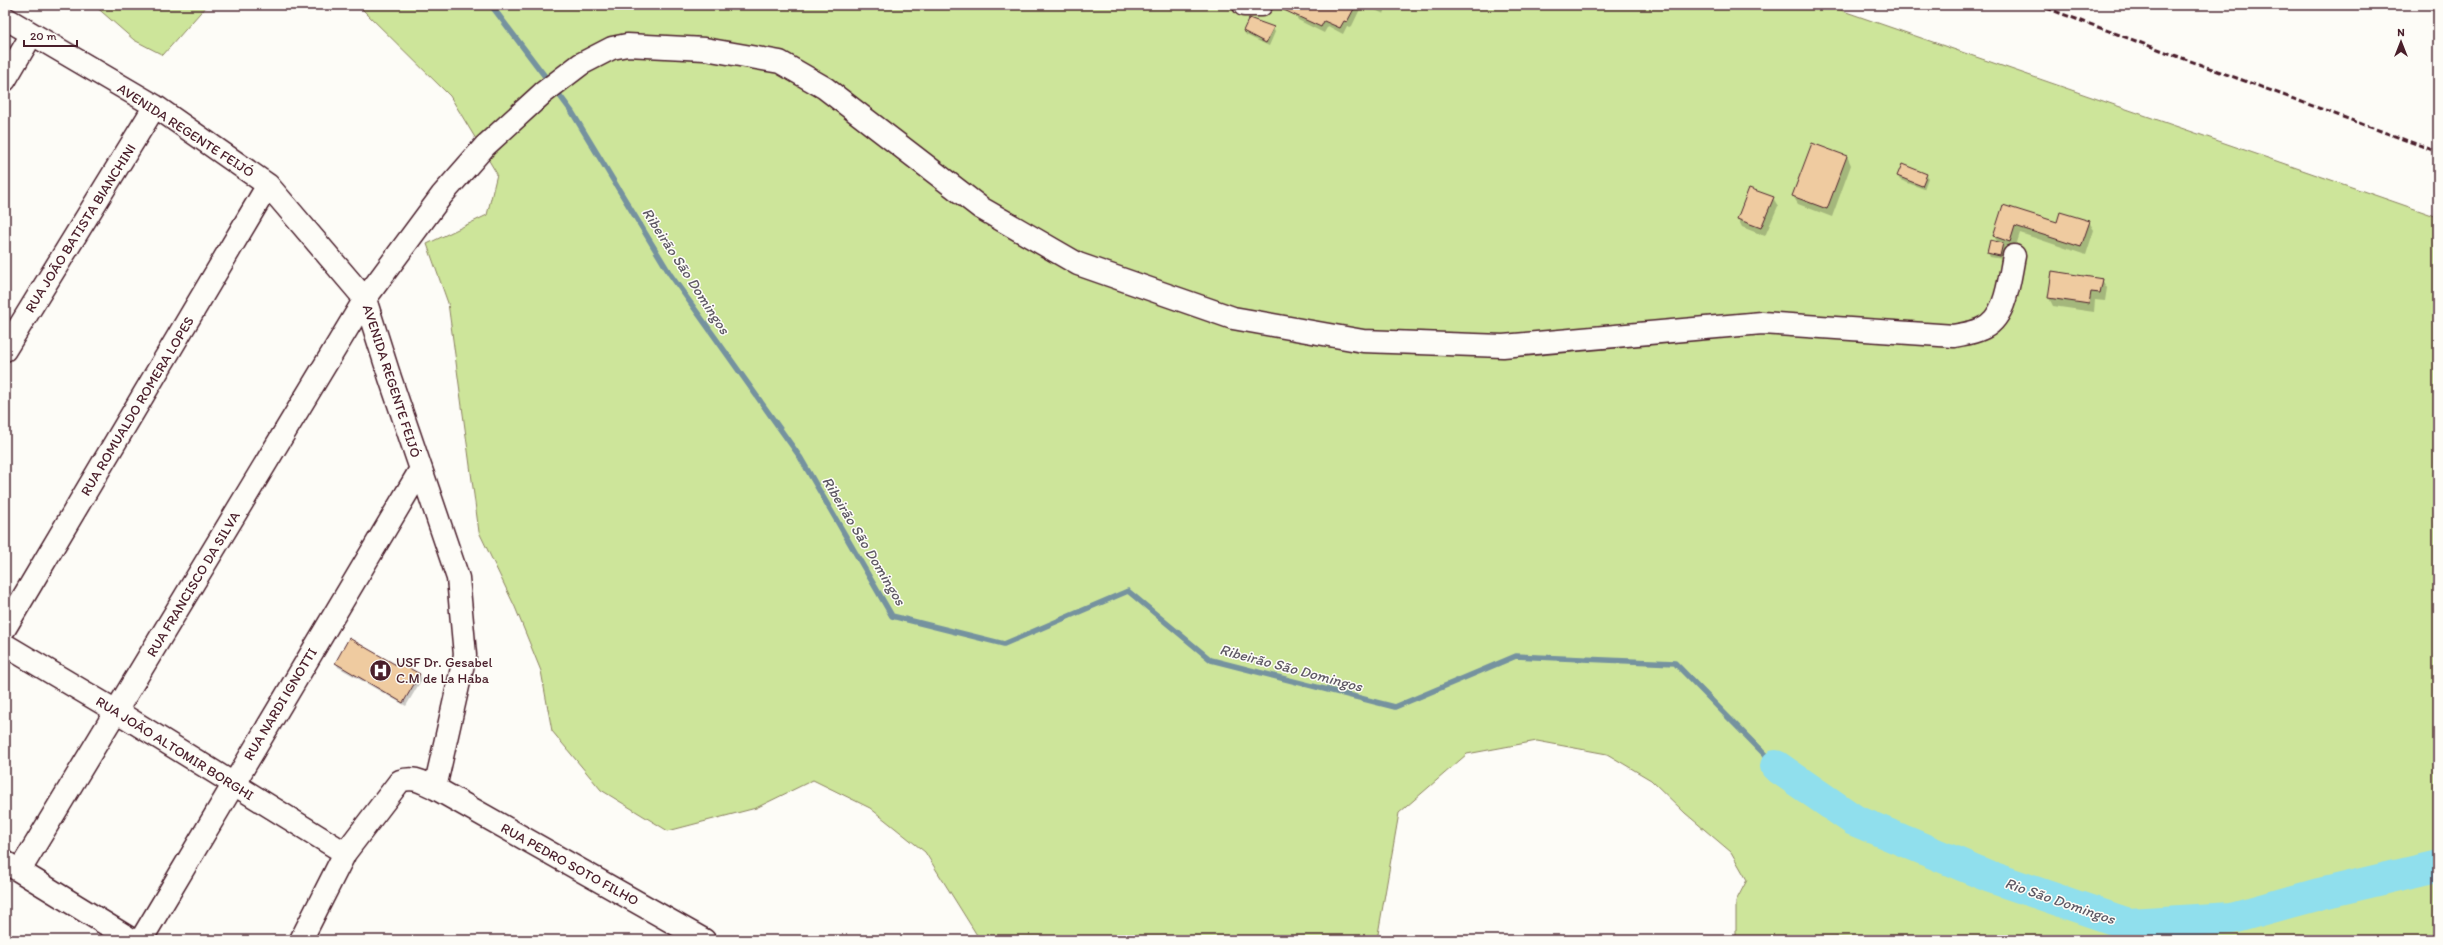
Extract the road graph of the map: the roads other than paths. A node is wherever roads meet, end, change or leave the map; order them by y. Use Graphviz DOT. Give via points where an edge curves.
graph roads {
  1 [pos="1244,5"];
  2 [pos="1260,5"];
  3 [pos="5,18"];
  4 [pos="32,34"];
  5 [pos="5,80"];
  6 [pos="155,106"];
  7 [pos="268,185"];
  8 [pos="2014,256"];
  9 [pos="365,299"];
  10 [pos="5,350"];
  11 [pos="421,469"];
  12 [pos="5,628"];
  13 [pos="5,645"];
  14 [pos="116,711"];
  15 [pos="233,783"];
  16 [pos="435,788"];
  17 [pos="344,853"];
  18 [pos="13,866"];
  19 [pos="132,940"];
  20 [pos="141,940"];
  21 [pos="301,940"];
  22 [pos="704,940"];
  1 -- 2 [label="street"];
  3 -- 4 [label="street, AVENIDA REGENTE FEIJÓ"];
  4 -- 5 [label="street"];
  4 -- 6 [label="street, AVENIDA REGENTE FEIJÓ"];
  6 -- 7 [label="street, AVENIDA REGENTE FEIJÓ"];
  6 -- 10 [label="street, RUA JOÃO BATISTA BIANCHINI"];
  7 -- 9 [label="street, AVENIDA REGENTE FEIJÓ"];
  7 -- 12 [label="street, RUA ROMUALDO ROMERA LOPES"];
  8 -- 9 [label="street, RUA FRANCISCO DA SILVA" via="2004,302 1996,318 1982,329 1954,336 1762,323 1503,346 1363,341 1233,318 1078,264 981,208 825,88 780,62 705,49 627,45 612,48 581,64 543,93 485,146 442,195"];
  9 -- 11 [label="street, AVENIDA REGENTE FEIJÓ"];
  9 -- 14 [label="street, RUA FRANCISCO DA SILVA"];
  11 -- 15 [label="street, RUA NARDI IGNOTTI"];
  11 -- 16 [label="street, AVENIDA REGENTE FEIJÓ" via="458,578 465,655"];
  13 -- 14 [label="street, RUA JOÃO ALTOMIR BORGHI"];
  14 -- 15 [label="street, RUA JOÃO ALTOMIR BORGHI"];
  14 -- 18 [label="street, RUA FRANCISCO DA SILVA"];
  15 -- 17 [label="street, RUA JOÃO ALTOMIR BORGHI"];
  15 -- 20 [label="street, RUA NARDI IGNOTTI"];
  16 -- 17 [label="street, RUA PEDRO SOTO FILHO" via="416,778 400,781"];
  16 -- 22 [label="street, RUA PEDRO SOTO FILHO"];
  17 -- 21 [label="street, RUA PEDRO SOTO FILHO"];
  18 -- 19 [label="street"];
}
